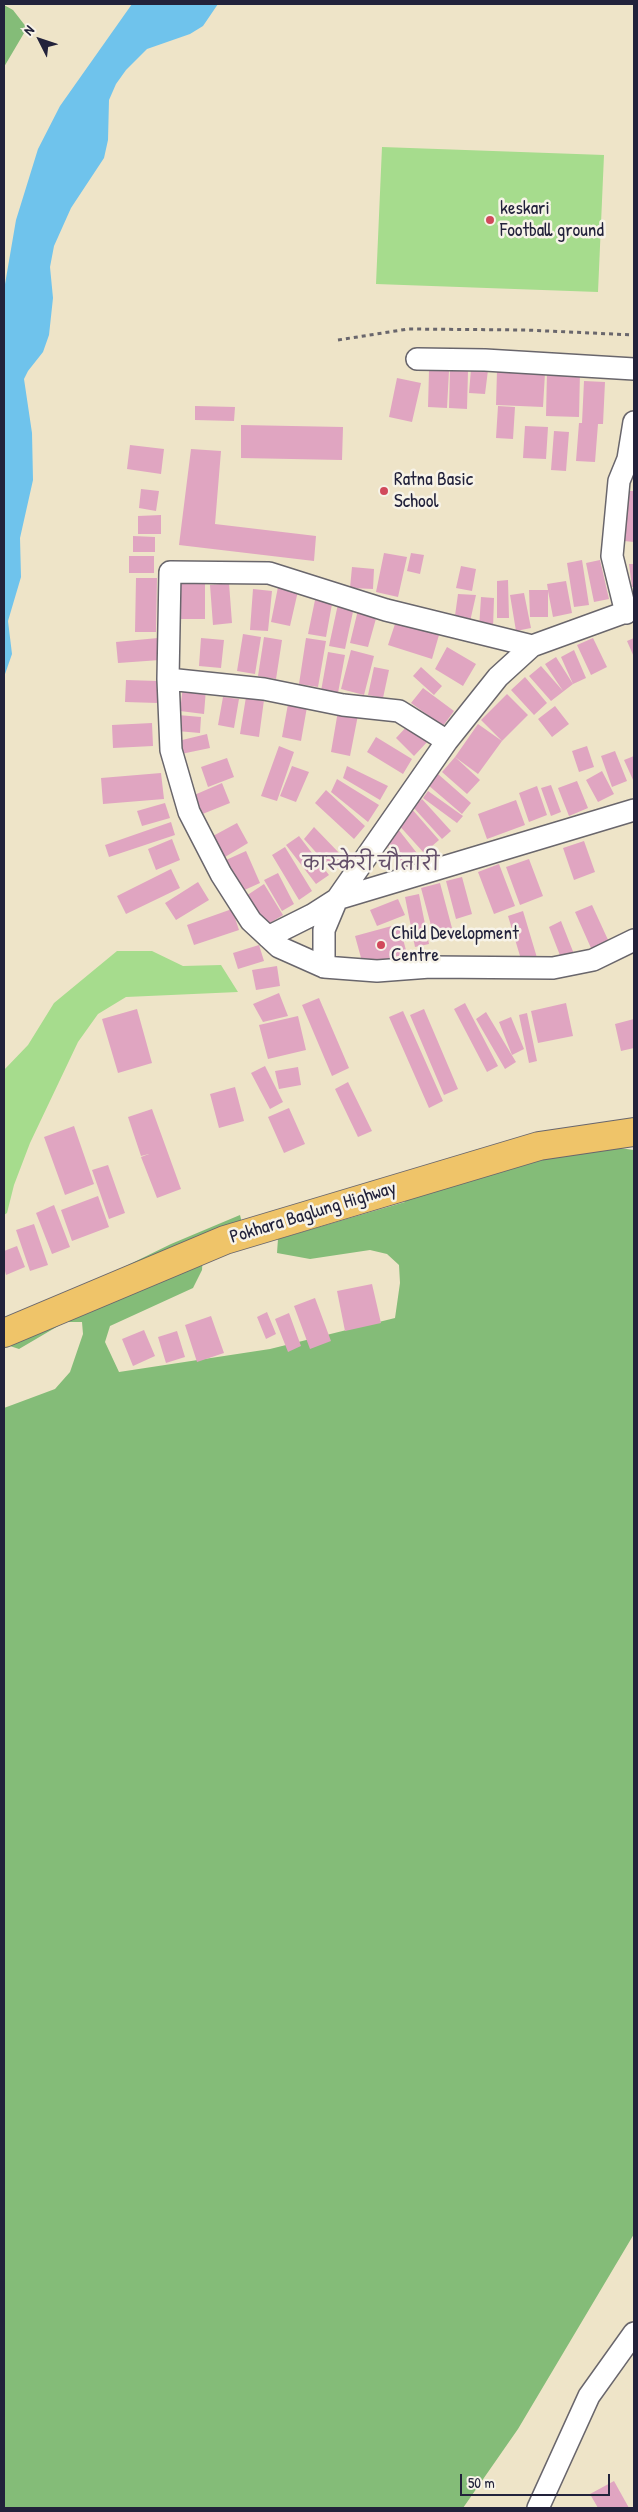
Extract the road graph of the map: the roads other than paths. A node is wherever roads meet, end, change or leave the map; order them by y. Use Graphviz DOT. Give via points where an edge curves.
graph roads {
  1 [pos="417,359"];
  2 [pos="634,369"];
  3 [pos="634,422"];
  4 [pos="630,611"];
  5 [pos="532,646"];
  6 [pos="168,679"];
  7 [pos="447,741"];
  8 [pos="634,810"];
  9 [pos="337,898"];
  10 [pos="268,938"];
  11 [pos="634,940"];
  12 [pos="324,967"];
  13 [pos="634,1132"];
  14 [pos="4,1334"];
  15 [pos="634,2333"];
  16 [pos="538,2508"];
  1 -- 2 [label="street"];
  3 -- 4 [label="street" via="628,458 619,481 612,556"];
  4 -- 5 [label="street"];
  5 -- 6 [label="street" via="386,610 269,573 170,572"];
  5 -- 7 [label="street" via="498,677"];
  6 -- 7 [label="street" via="264,689 343,705 398,711"];
  6 -- 10 [label="street" via="172,750 189,812 226,882 251,921"];
  7 -- 9 [label="street"];
  8 -- 9 [label="street"];
  9 -- 10 [label="street"];
  9 -- 12 [label="street" via="324,930"];
  10 -- 12 [label="street" via="279,947"];
  11 -- 12 [label="street" via="593,960 553,968 430,967 377,971"];
  13 -- 14 [label="highway, Pokhara Baglung Highway" via="539,1146 225,1240"];
  15 -- 16 [label="street" via="590,2396"];
}
